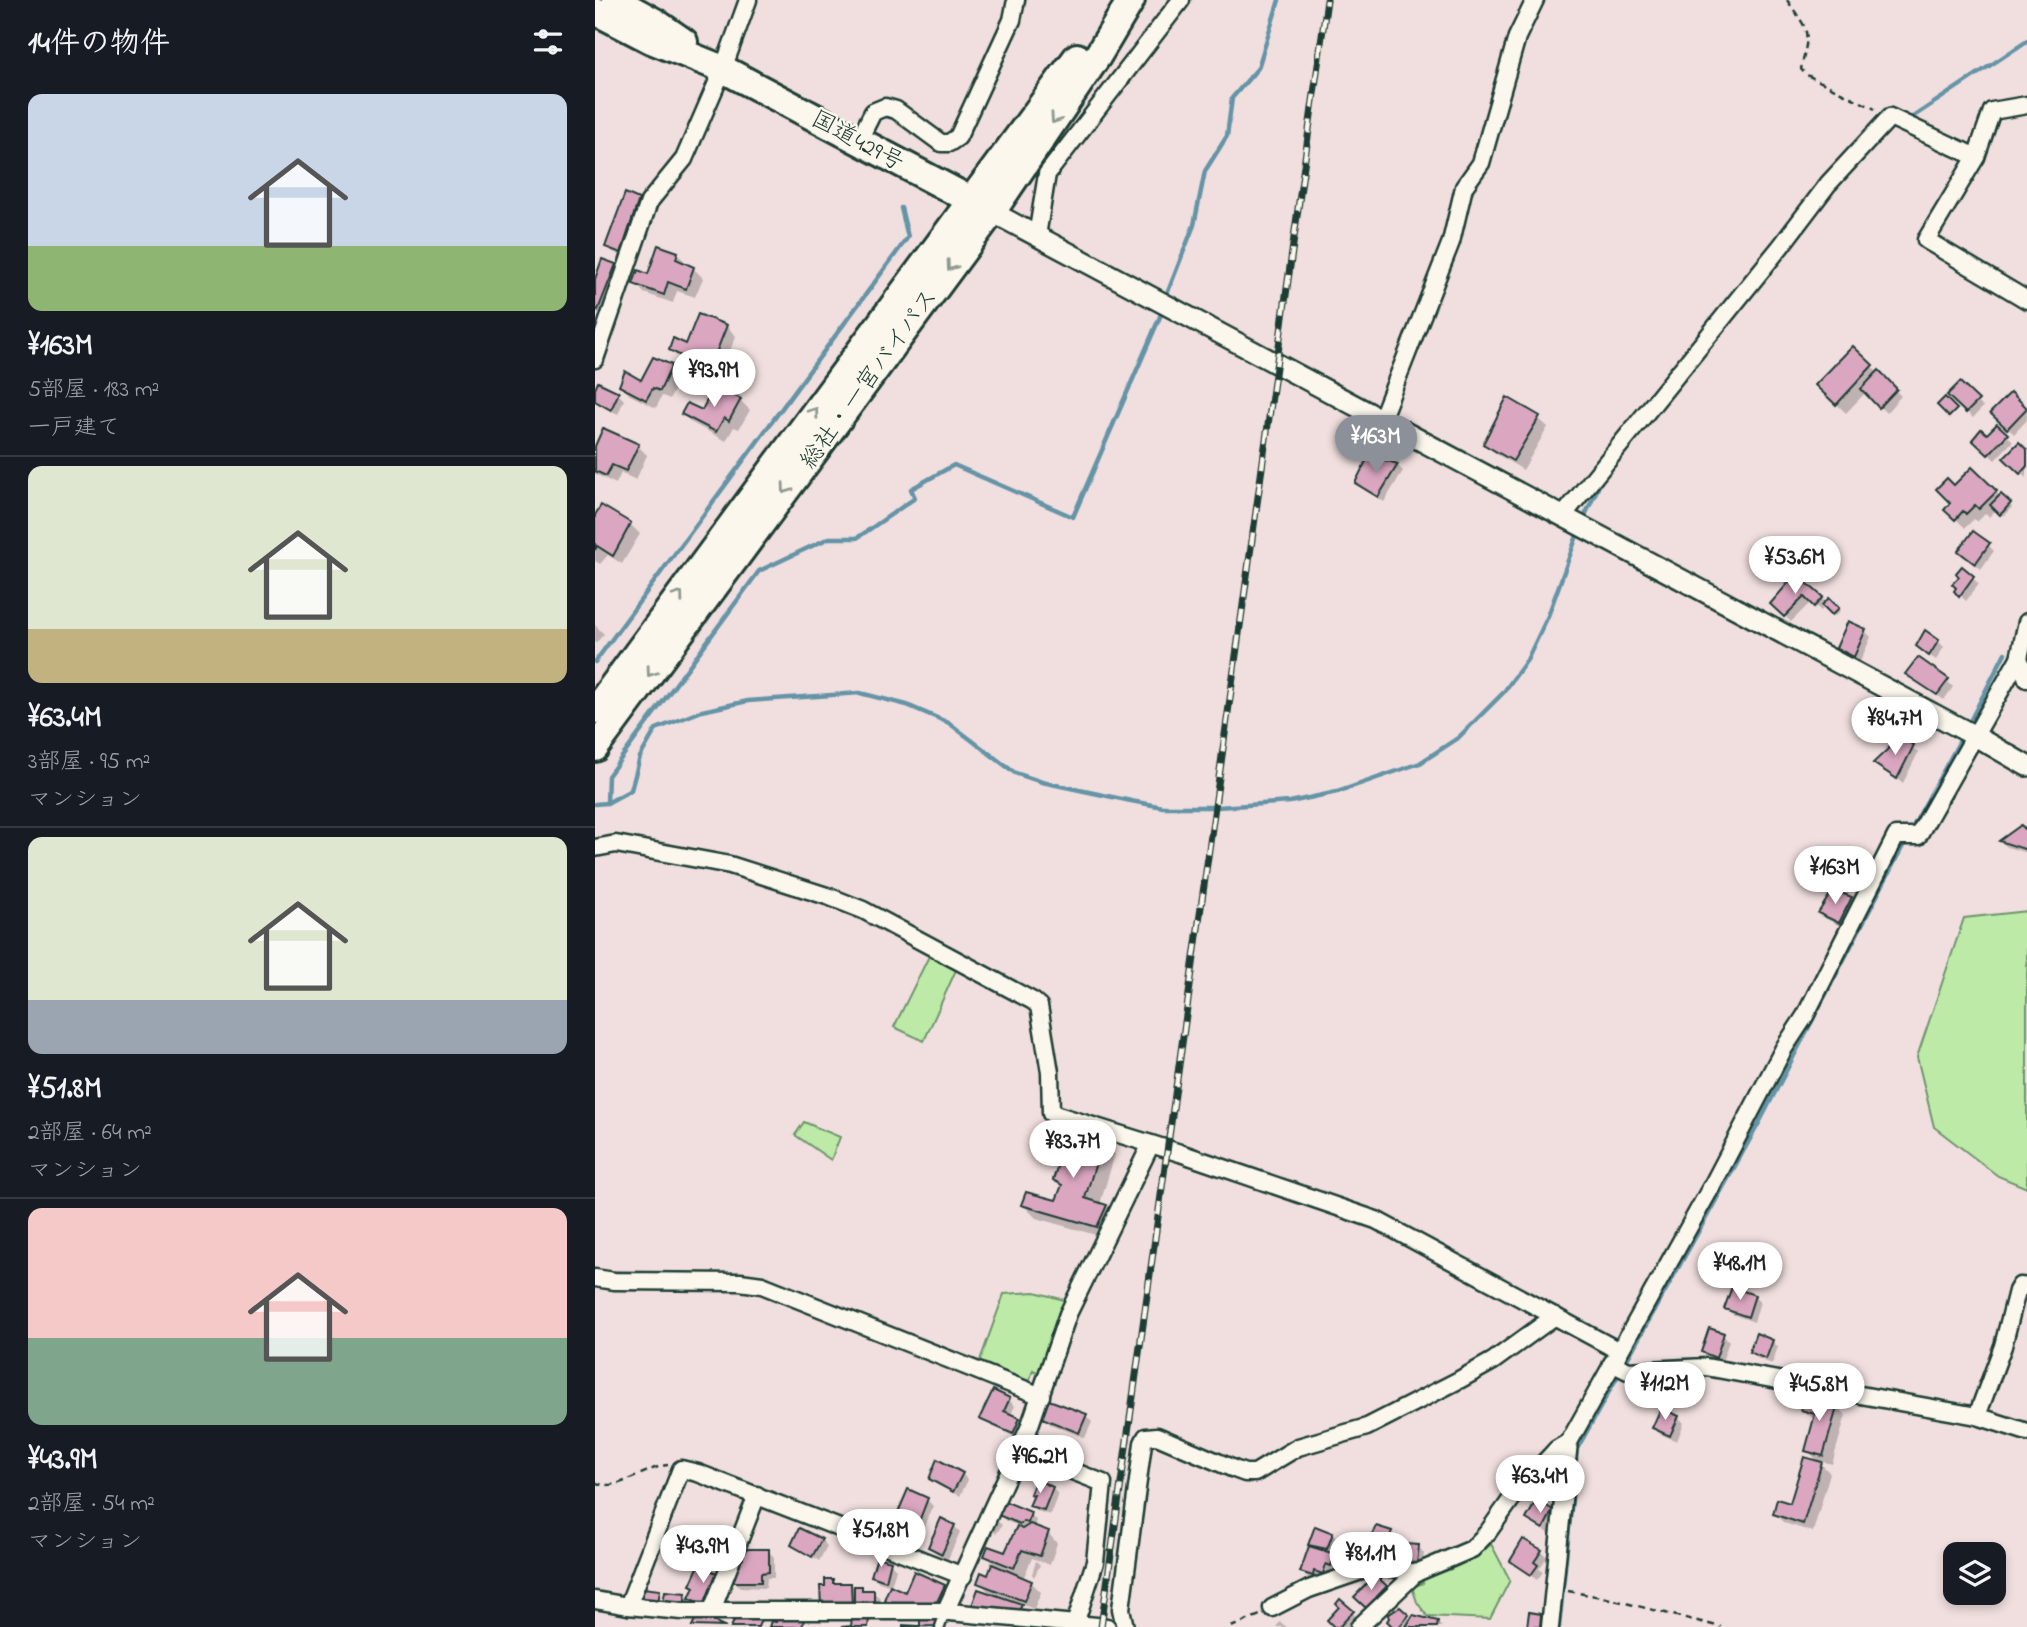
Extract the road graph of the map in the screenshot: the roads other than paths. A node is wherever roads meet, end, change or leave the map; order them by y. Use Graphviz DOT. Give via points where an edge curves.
graph roads {
  1 [pos="615,0"];
  2 [pos="748,0"];
  3 [pos="1016,0"];
  4 [pos="1120,0"];
  5 [pos="1131,0"];
  6 [pos="1181,0"];
  7 [pos="1535,0"];
  8 [pos="595,11"];
  9 [pos="723,69"];
  10 [pos="2027,105"];
  11 [pos="859,140"];
  12 [pos="1976,157"];
  13 [pos="981,206"];
  14 [pos="1037,236"];
  15 [pos="2027,300"];
  16 [pos="595,359"];
  17 [pos="1381,420"];
  18 [pos="1565,519"];
  19 [pos="2027,622"];
  20 [pos="2019,658"];
  21 [pos="2027,679"];
  22 [pos="595,710"];
  23 [pos="1969,733"];
  24 [pos="595,748"];
  25 [pos="2027,766"];
  26 [pos="595,848"];
  27 [pos="1151,1144"];
  28 [pos="595,1278"];
  29 [pos="2027,1287"];
  30 [pos="1555,1316"];
  31 [pos="1619,1363"];
  32 [pos="1041,1396"];
  33 [pos="1977,1416"];
  34 [pos="2027,1432"];
  35 [pos="1569,1442"];
  36 [pos="1019,1450"];
  37 [pos="757,1495"];
  38 [pos="1416,1573"];
  39 [pos="963,1576"];
  40 [pos="595,1601"];
  41 [pos="628,1606"];
  42 [pos="1272,1608"];
  43 [pos="715,1610"];
  44 [pos="687,1619"];
  45 [pos="877,1620"];
  46 [pos="942,1620"];
  47 [pos="1074,1626"];
  48 [pos="1107,1627"];
  49 [pos="1125,1627"];
  50 [pos="1359,1627"];
  51 [pos="1550,1627"];
  1 -- 9 [label="highway, 国道429号"];
  2 -- 9 [label="street"];
  3 -- 11 [label="street" via="1012,20 958,137 941,143 896,110 884,107 873,112"];
  4 -- 13 [label="highway, 総社・一宮バイパス"];
  5 -- 13 [label="highway, 総社・一宮バイパス, one-way" via="1097,57"];
  6 -- 14 [label="street" via="1047,174"];
  7 -- 17 [label="street" via="1517,37 1481,163 1464,187 1451,242"];
  8 -- 9 [label="highway, 国道429号" via="650,40"];
  9 -- 11 [label="highway, 国道429号"];
  9 -- 16 [label="street" via="684,159 649,202"];
  10 -- 12 [label="street" via="1992,110"];
  11 -- 13 [label="highway, 国道429号"];
  12 -- 15 [label="street" via="1926,240"];
  12 -- 18 [label="street" via="1890,117 1828,184"];
  13 -- 14 [label="street"];
  22 -- 13 [label="highway, 総社・一宮バイパス, one-way"];
  13 -- 24 [label="highway, 総社・一宮バイパス, one-way"];
  14 -- 17 [label="street"];
  17 -- 18 [label="street"];
  18 -- 23 [label="street"];
  19 -- 20 [label="street"];
  20 -- 21 [label="street"];
  20 -- 23 [label="street"];
  23 -- 25 [label="street"];
  23 -- 31 [label="street" via="1918,836 1896,836"];
  26 -- 27 [label="street" via="616,844 730,865 830,897 887,922 1039,1006 1050,1072 1051,1113"];
  27 -- 30 [label="street" via="1376,1220"];
  27 -- 32 [label="street" via="1068,1314"];
  28 -- 32 [label="street" via="762,1286"];
  29 -- 33 [label="street" via="2020,1286 2017,1291"];
  30 -- 31 [label="street"];
  30 -- 49 [label="street" via="1459,1380 1367,1427 1298,1447 1255,1473 1234,1469 1157,1436 1146,1437 1121,1609"];
  31 -- 33 [label="street" via="1706,1367"];
  31 -- 35 [label="street"];
  32 -- 36 [label="street"];
  33 -- 34 [label="street"];
  35 -- 38 [label="street" via="1515,1494 1479,1544"];
  35 -- 51 [label="street"];
  36 -- 39 [label="street"];
  36 -- 47 [label="street" via="1103,1483 1095,1562"];
  37 -- 39 [label="street"];
  37 -- 41 [label="street" via="681,1469"];
  37 -- 43 [label="street"];
  38 -- 42 [label="street" via="1367,1569 1309,1589"];
  38 -- 50 [label="street"];
  39 -- 46 [label="street"];
  40 -- 41 [label="street"];
  41 -- 44 [label="street"];
  43 -- 44 [label="street"];
  43 -- 45 [label="street"];
  45 -- 46 [label="street"];
  46 -- 47 [label="street"];
  47 -- 48 [label="street"];
}
